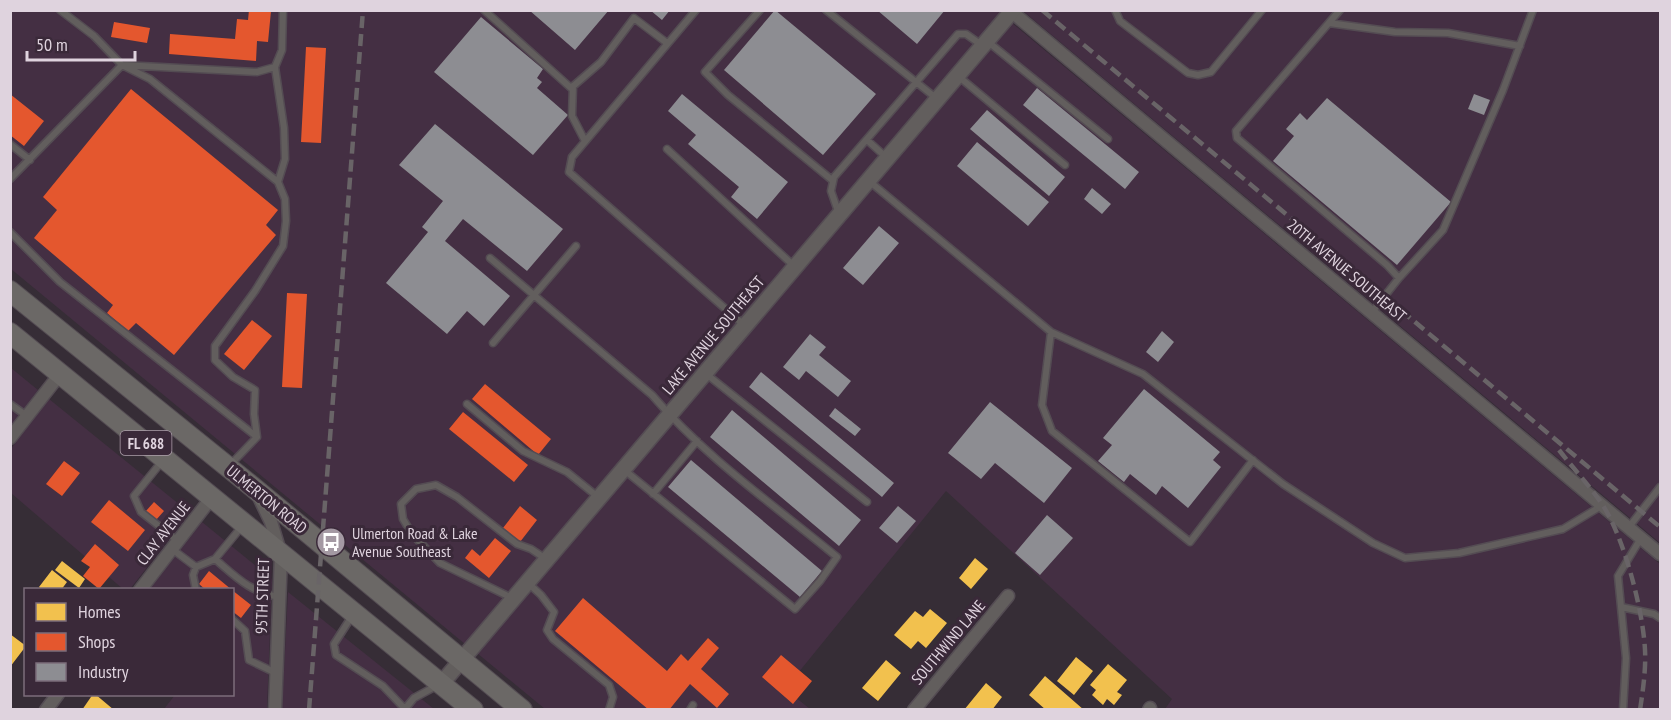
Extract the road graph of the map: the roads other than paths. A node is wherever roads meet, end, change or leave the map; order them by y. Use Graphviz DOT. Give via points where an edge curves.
graph roads {
  1 [pos="60,10"];
  2 [pos="283,10"];
  3 [pos="484,10"];
  4 [pos="629,10"];
  5 [pos="696,10"];
  6 [pos="760,10"];
  7 [pos="826,10"];
  8 [pos="1115,10"];
  9 [pos="1262,10"];
  10 [pos="1340,10"];
  11 [pos="1533,10"];
  12 [pos="1012,11"];
  13 [pos="634,18"];
  14 [pos="1329,23"];
  15 [pos="667,43"];
  16 [pos="985,44"];
  17 [pos="1520,46"];
  18 [pos="122,65"];
  19 [pos="275,67"];
  20 [pos="958,75"];
  21 [pos="916,83"];
  22 [pos="573,86"];
  23 [pos="937,99"];
  24 [pos="1108,139"];
  25 [pos="867,140"];
  26 [pos="585,141"];
  27 [pos="10,144"];
  28 [pos="667,148"];
  29 [pos="887,158"];
  30 [pos="30,160"];
  31 [pos="1065,165"];
  32 [pos="10,179"];
  33 [pos="832,180"];
  34 [pos="868,181"];
  35 [pos="278,182"];
  36 [pos="839,214"];
  37 [pos="10,232"];
  38 [pos="576,246"];
  39 [pos="490,258"];
  40 [pos="795,267"];
  41 [pos="1399,278"];
  42 [pos="10,291"];
  43 [pos="534,296"];
  44 [pos="1371,313"];
  45 [pos="745,325"];
  46 [pos="1051,332"];
  47 [pos="10,333"];
  48 [pos="493,344"];
  49 [pos="705,372"];
  50 [pos="60,374"];
  51 [pos="10,404"];
  52 [pos="467,404"];
  53 [pos="669,414"];
  54 [pos="28,416"];
  55 [pos="257,437"];
  56 [pos="10,438"];
  57 [pos="697,441"];
  58 [pos="165,458"];
  59 [pos="1253,460"];
  60 [pos="227,467"];
  61 [pos="622,469"];
  62 [pos="1660,487"];
  63 [pos="254,488"];
  64 [pos="653,494"];
  65 [pos="212,497"];
  66 [pos="598,497"];
  67 [pos="867,501"];
  68 [pos="1603,505"];
  69 [pos="244,524"];
  70 [pos="1629,527"];
  71 [pos="1642,538"];
  72 [pos="175,545"];
  73 [pos="1660,554"];
  74 [pos="281,555"];
  75 [pos="214,559"];
  76 [pos="546,559"];
  77 [pos="196,567"];
  78 [pos="526,581"];
  79 [pos="142,588"];
  80 [pos="196,588"];
  81 [pos="1008,596"];
  82 [pos="280,597"];
  83 [pos="512,598"];
  84 [pos="1621,607"];
  85 [pos="354,613"];
  86 [pos="1660,618"];
  87 [pos="234,622"];
  88 [pos="462,659"];
  89 [pos="276,673"];
  90 [pos="441,683"];
  91 [pos="56,696"];
  92 [pos="405,709"];
  93 [pos="46,710"];
  94 [pos="274,710"];
  95 [pos="473,710"];
  96 [pos="522,710"];
  97 [pos="609,710"];
  98 [pos="914,710"];
  99 [pos="1623,710"];
  1 -- 18 [label="lane" via="94,36"];
  2 -- 19 [label="lane" via="282,50"];
  3 -- 22 [label="lane"];
  4 -- 13 [label="lane"];
  5 -- 15 [label="lane"];
  6 -- 33 [label="lane" via="705,72"];
  7 -- 21 [label="lane"];
  8 -- 9 [label="lane" via="1128,28 1188,74 1198,75 1211,72"];
  10 -- 14 [label="lane"];
  11 -- 17 [label="lane"];
  12 -- 16 [label="street, LAKE AVENUE SOUTHEAST"];
  12 -- 44 [label="street, 20TH AVENUE SOUTHEAST"];
  13 -- 15 [label="lane"];
  13 -- 22 [label="lane" via="601,62"];
  14 -- 17 [label="lane" via="1395,32 1448,33"];
  14 -- 41 [label="lane" via="1236,131 1237,138"];
  15 -- 26 [label="lane"];
  16 -- 20 [label="street, LAKE AVENUE SOUTHEAST"];
  16 -- 21 [label="lane" via="958,34"];
  16 -- 24 [label="lane"];
  17 -- 41 [label="lane" via="1443,230"];
  18 -- 19 [label="lane" via="257,72"];
  18 -- 30 [label="lane"];
  18 -- 35 [label="lane" via="150,79"];
  19 -- 35 [label="lane" via="285,159"];
  20 -- 23 [label="street, LAKE AVENUE SOUTHEAST"];
  20 -- 31 [label="lane"];
  21 -- 23 [label="lane"];
  21 -- 25 [label="lane"];
  22 -- 26 [label="lane" via="572,116"];
  23 -- 29 [label="street, LAKE AVENUE SOUTHEAST"];
  25 -- 29 [label="lane"];
  25 -- 33 [label="lane"];
  26 -- 45 [label="lane" via="572,157 569,172"];
  27 -- 30 [label="lane"];
  28 -- 40 [label="lane"];
  29 -- 34 [label="street, LAKE AVENUE SOUTHEAST"];
  30 -- 32 [label="lane"];
  33 -- 36 [label="lane" via="831,191"];
  34 -- 36 [label="street, LAKE AVENUE SOUTHEAST"];
  34 -- 46 [label="lane"];
  35 -- 55 [label="lane" via="285,199 283,246 215,346 215,360 255,390"];
  36 -- 40 [label="street, LAKE AVENUE SOUTHEAST"];
  37 -- 55 [label="lane" via="60,282"];
  38 -- 43 [label="lane"];
  39 -- 43 [label="lane"];
  40 -- 45 [label="street, LAKE AVENUE SOUTHEAST"];
  41 -- 44 [label="lane"];
  42 -- 60 [label="main road, ULMERTON ROAD / FL 688"];
  43 -- 48 [label="lane"];
  43 -- 53 [label="lane" via="652,395"];
  44 -- 68 [label="street, 20TH AVENUE SOUTHEAST"];
  45 -- 49 [label="street, LAKE AVENUE SOUTHEAST"];
  46 -- 59 [label="lane" via="1143,374"];
  46 -- 59 [label="lane" via="1042,405 1052,430 1190,542"];
  47 -- 50 [label="main road, ULMERTON ROAD / FL 688"];
  49 -- 53 [label="street, LAKE AVENUE SOUTHEAST"];
  49 -- 67 [label="lane"];
  50 -- 54 [label="street"];
  50 -- 58 [label="main road, ULMERTON ROAD / FL 688"];
  51 -- 54 [label="lane"];
  52 -- 66 [label="lane" via="523,451 567,472"];
  53 -- 57 [label="lane"];
  53 -- 61 [label="street, LAKE AVENUE SOUTHEAST"];
  54 -- 56 [label="street"];
  55 -- 60 [label="lane"];
  57 -- 64 [label="lane"];
  57 -- 64 [label="lane" via="837,557 820,581 795,609"];
  58 -- 65 [label="main road, ULMERTON ROAD / FL 688"];
  58 -- 72 [label="lane" via="134,496 141,512"];
  59 -- 68 [label="lane" via="1373,543 1405,558 1459,553 1563,529"];
  60 -- 63 [label="main road, ULMERTON ROAD / FL 688"];
  61 -- 64 [label="lane"];
  61 -- 66 [label="street, LAKE AVENUE SOUTHEAST"];
  62 -- 70 [label="lane"];
  63 -- 74 [label="street, 95TH STREET" via="271,522"];
  63 -- 88 [label="main road, ULMERTON ROAD / FL 688"];
  65 -- 69 [label="main road, ULMERTON ROAD / FL 688"];
  65 -- 72 [label="street, CLAY AVENUE"];
  66 -- 76 [label="street, LAKE AVENUE SOUTHEAST"];
  68 -- 70 [label="street, 20TH AVENUE SOUTHEAST"];
  69 -- 74 [label="main road, ULMERTON ROAD / FL 688"];
  69 -- 75 [label="lane"];
  70 -- 71 [label="street, 20TH AVENUE SOUTHEAST"];
  71 -- 73 [label="street, 20TH AVENUE SOUTHEAST"];
  71 -- 84 [label="lane" via="1618,576"];
  72 -- 77 [label="lane"];
  72 -- 79 [label="street, CLAY AVENUE"];
  74 -- 82 [label="street, 95TH STREET"];
  74 -- 85 [label="main road, ULMERTON ROAD / FL 688"];
  75 -- 77 [label="lane"];
  75 -- 82 [label="lane" via="252,590"];
  76 -- 78 [label="street, LAKE AVENUE SOUTHEAST"];
  76 -- 83 [label="lane" via="517,544 436,485 416,489 401,504 403,519 412,534 440,563"];
  77 -- 80 [label="lane"];
  78 -- 83 [label="street, LAKE AVENUE SOUTHEAST"];
  78 -- 97 [label="lane" via="554,612 547,630 552,639 609,685 613,697"];
  81 -- 98 [label="street, SOUTHWIND LANE"];
  82 -- 89 [label="street, 95TH STREET"];
  83 -- 88 [label="street, LAKE AVENUE SOUTHEAST"];
  84 -- 86 [label="lane"];
  84 -- 99 [label="lane" via="1626,658"];
  85 -- 90 [label="main road, ULMERTON ROAD / FL 688"];
  85 -- 92 [label="lane" via="334,644 336,655 383,686"];
  87 -- 89 [label="lane" via="245,631 249,660"];
  88 -- 90 [label="street, LAKE AVENUE SOUTHEAST"];
  88 -- 96 [label="main road, ULMERTON ROAD / FL 688"];
  89 -- 94 [label="street, 95TH STREET"];
  90 -- 92 [label="lane" via="414,698"];
  90 -- 95 [label="main road, ULMERTON ROAD / FL 688"];
  91 -- 93 [label="street"];
}
